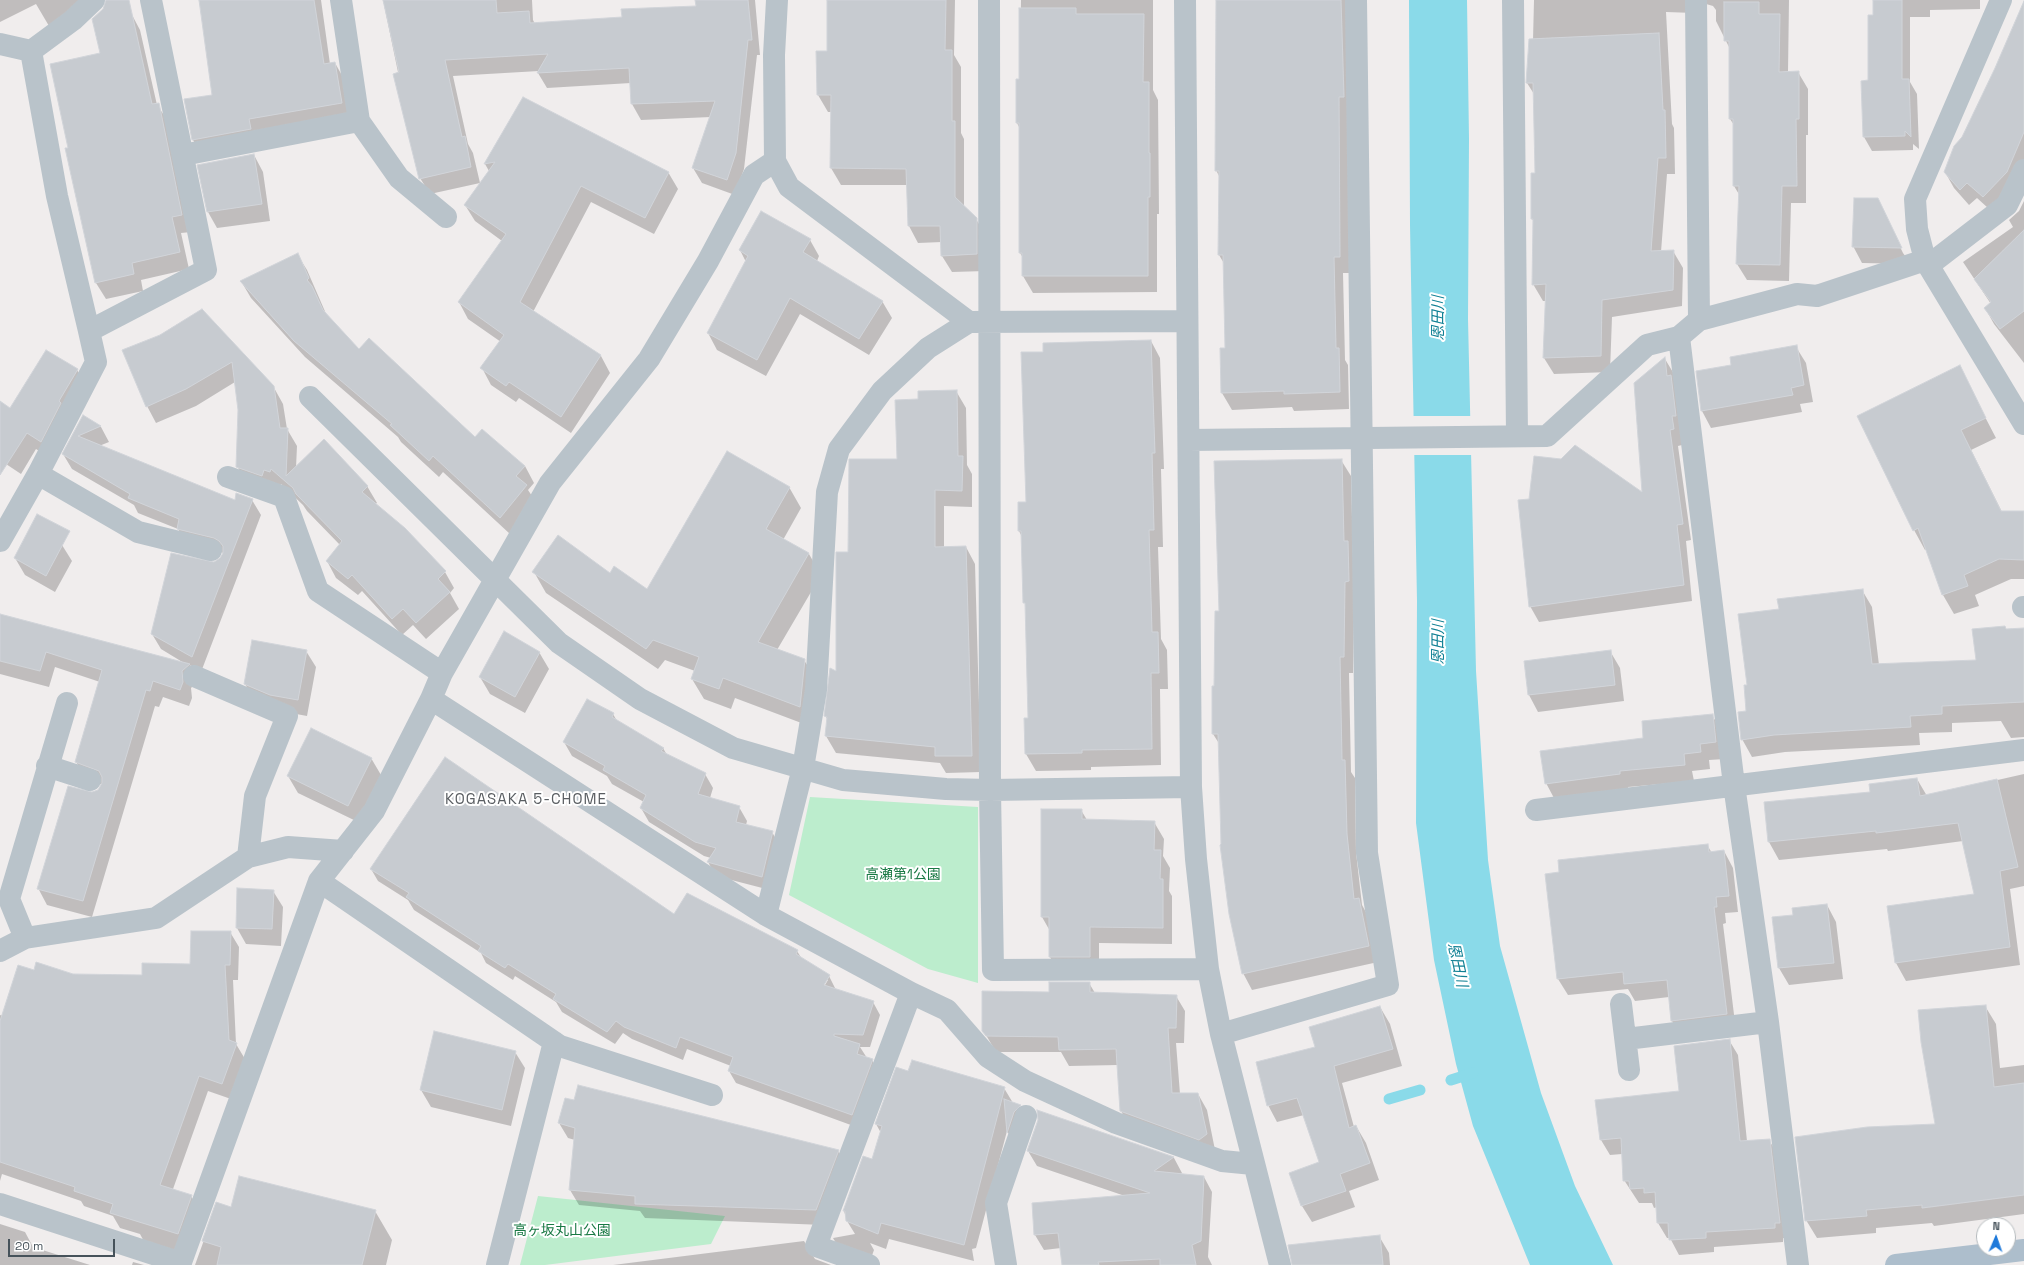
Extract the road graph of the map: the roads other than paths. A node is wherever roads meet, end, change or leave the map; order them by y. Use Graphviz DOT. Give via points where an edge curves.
graph roads {
  1 [pos="94,0"];
  2 [pos="151,0"];
  3 [pos="341,0"];
  4 [pos="777,0"];
  5 [pos="989,0"];
  6 [pos="1185,0"];
  7 [pos="1356,0"];
  8 [pos="1513,0"];
  9 [pos="1696,0"];
  10 [pos="2001,0"];
  11 [pos="0,44"];
  12 [pos="31,51"];
  13 [pos="359,121"];
  14 [pos="183,155"];
  15 [pos="775,161"];
  16 [pos="2024,170"];
  17 [pos="446,217"];
  18 [pos="1927,263"];
  19 [pos="1699,320"];
  20 [pos="990,321"];
  21 [pos="1187,321"];
  22 [pos="969,322"];
  23 [pos="89,331"];
  24 [pos="1679,337"];
  25 [pos="310,397"];
  26 [pos="2024,424"];
  27 [pos="1517,436"];
  28 [pos="1362,439"];
  29 [pos="1189,440"];
  30 [pos="38,474"];
  31 [pos="228,477"];
  32 [pos="0,540"];
  33 [pos="211,550"];
  34 [pos="494,581"];
  35 [pos="442,673"];
  36 [pos="194,676"];
  37 [pos="431,699"];
  38 [pos="67,703"];
  39 [pos="2024,750"];
  40 [pos="47,766"];
  41 [pos="803,768"];
  42 [pos="90,780"];
  43 [pos="1734,785"];
  44 [pos="1191,787"];
  45 [pos="990,790"];
  46 [pos="1536,810"];
  47 [pos="342,851"];
  48 [pos="248,857"];
  49 [pos="319,881"];
  50 [pos="5,898"];
  51 [pos="766,915"];
  52 [pos="25,938"];
  53 [pos="0,951"];
  54 [pos="1208,968"];
  55 [pos="911,993"];
  56 [pos="1621,1004"];
  57 [pos="1768,1022"];
  58 [pos="1221,1034"];
  59 [pos="1626,1039"];
  60 [pos="554,1042"];
  61 [pos="1629,1070"];
  62 [pos="712,1094"];
  63 [pos="1026,1116"];
  64 [pos="1253,1164"];
  65 [pos="0,1204"];
  66 [pos="2024,1250"];
  67 [pos="1986,1260"];
  68 [pos="181,1264"];
  69 [pos="497,1265"];
  70 [pos="869,1265"];
  71 [pos="1006,1265"];
  72 [pos="1280,1265"];
  73 [pos="1798,1265"];
  74 [pos="1896,1265"];
  1 -- 12 [label="street"];
  2 -- 14 [label="street"];
  3 -- 13 [label="street"];
  4 -- 15 [label="street" via="774,55"];
  5 -- 20 [label="street"];
  6 -- 21 [label="street"];
  7 -- 28 [label="street"];
  8 -- 27 [label="street"];
  9 -- 19 [label="street"];
  10 -- 18 [label="street" via="1915,199 1917,230"];
  11 -- 12 [label="street"];
  12 -- 23 [label="street" via="57,196"];
  13 -- 14 [label="street"];
  13 -- 17 [label="street" via="399,178"];
  14 -- 23 [label="street" via="206,270"];
  15 -- 22 [label="street" via="789,186"];
  15 -- 34 [label="street" via="754,175 708,261 649,359 550,482"];
  16 -- 18 [label="street" via="2007,205"];
  18 -- 19 [label="street" via="1817,296 1797,294"];
  18 -- 26 [label="street"];
  19 -- 24 [label="street"];
  20 -- 21 [label="street"];
  20 -- 22 [label="street"];
  20 -- 45 [label="street"];
  21 -- 29 [label="street"];
  22 -- 41 [label="street" via="928,348 882,391 839,449 827,492 816,690"];
  23 -- 30 [label="street" via="96,362"];
  24 -- 27 [label="street" via="1647,345 1547,436"];
  24 -- 43 [label="street"];
  25 -- 34 [label="street"];
  27 -- 28 [label="street"];
  28 -- 29 [label="street"];
  28 -- 58 [label="street" via="1367,853 1388,986"];
  29 -- 44 [label="street"];
  30 -- 32 [label="street"];
  30 -- 33 [label="street" via="138,532"];
  31 -- 35 [label="street" via="284,498 318,591"];
  34 -- 35 [label="street"];
  34 -- 41 [label="street" via="559,643 640,699 733,748"];
  35 -- 37 [label="street"];
  36 -- 48 [label="street" via="287,716 255,796"];
  37 -- 47 [label="street" via="374,811"];
  37 -- 51 [label="street"];
  38 -- 40 [label="street"];
  39 -- 43 [label="street"];
  40 -- 42 [label="street"];
  40 -- 50 [label="street"];
  41 -- 45 [label="street" via="842,780"];
  41 -- 51 [label="street"];
  43 -- 46 [label="street"];
  43 -- 57 [label="street"];
  44 -- 45 [label="street"];
  44 -- 54 [label="street"];
  45 -- 54 [label="street" via="993,970"];
  47 -- 48 [label="street" via="288,847"];
  47 -- 49 [label="street"];
  48 -- 52 [label="street" via="156,918"];
  49 -- 60 [label="street"];
  49 -- 68 [label="street"];
  50 -- 52 [label="street"];
  51 -- 55 [label="street"];
  52 -- 53 [label="street"];
  54 -- 58 [label="street"];
  55 -- 64 [label="street" via="947,1010 988,1057 1025,1081 1116,1123 1222,1161"];
  55 -- 70 [label="street" via="816,1246"];
  56 -- 59 [label="street"];
  57 -- 59 [label="street"];
  57 -- 73 [label="street"];
  58 -- 64 [label="street"];
  59 -- 61 [label="street"];
  60 -- 62 [label="street"];
  60 -- 69 [label="street"];
  63 -- 71 [label="street" via="996,1203"];
  64 -- 72 [label="street"];
  65 -- 68 [label="street"];
  66 -- 67 [label="main road"];
  67 -- 74 [label="main road"];
}
